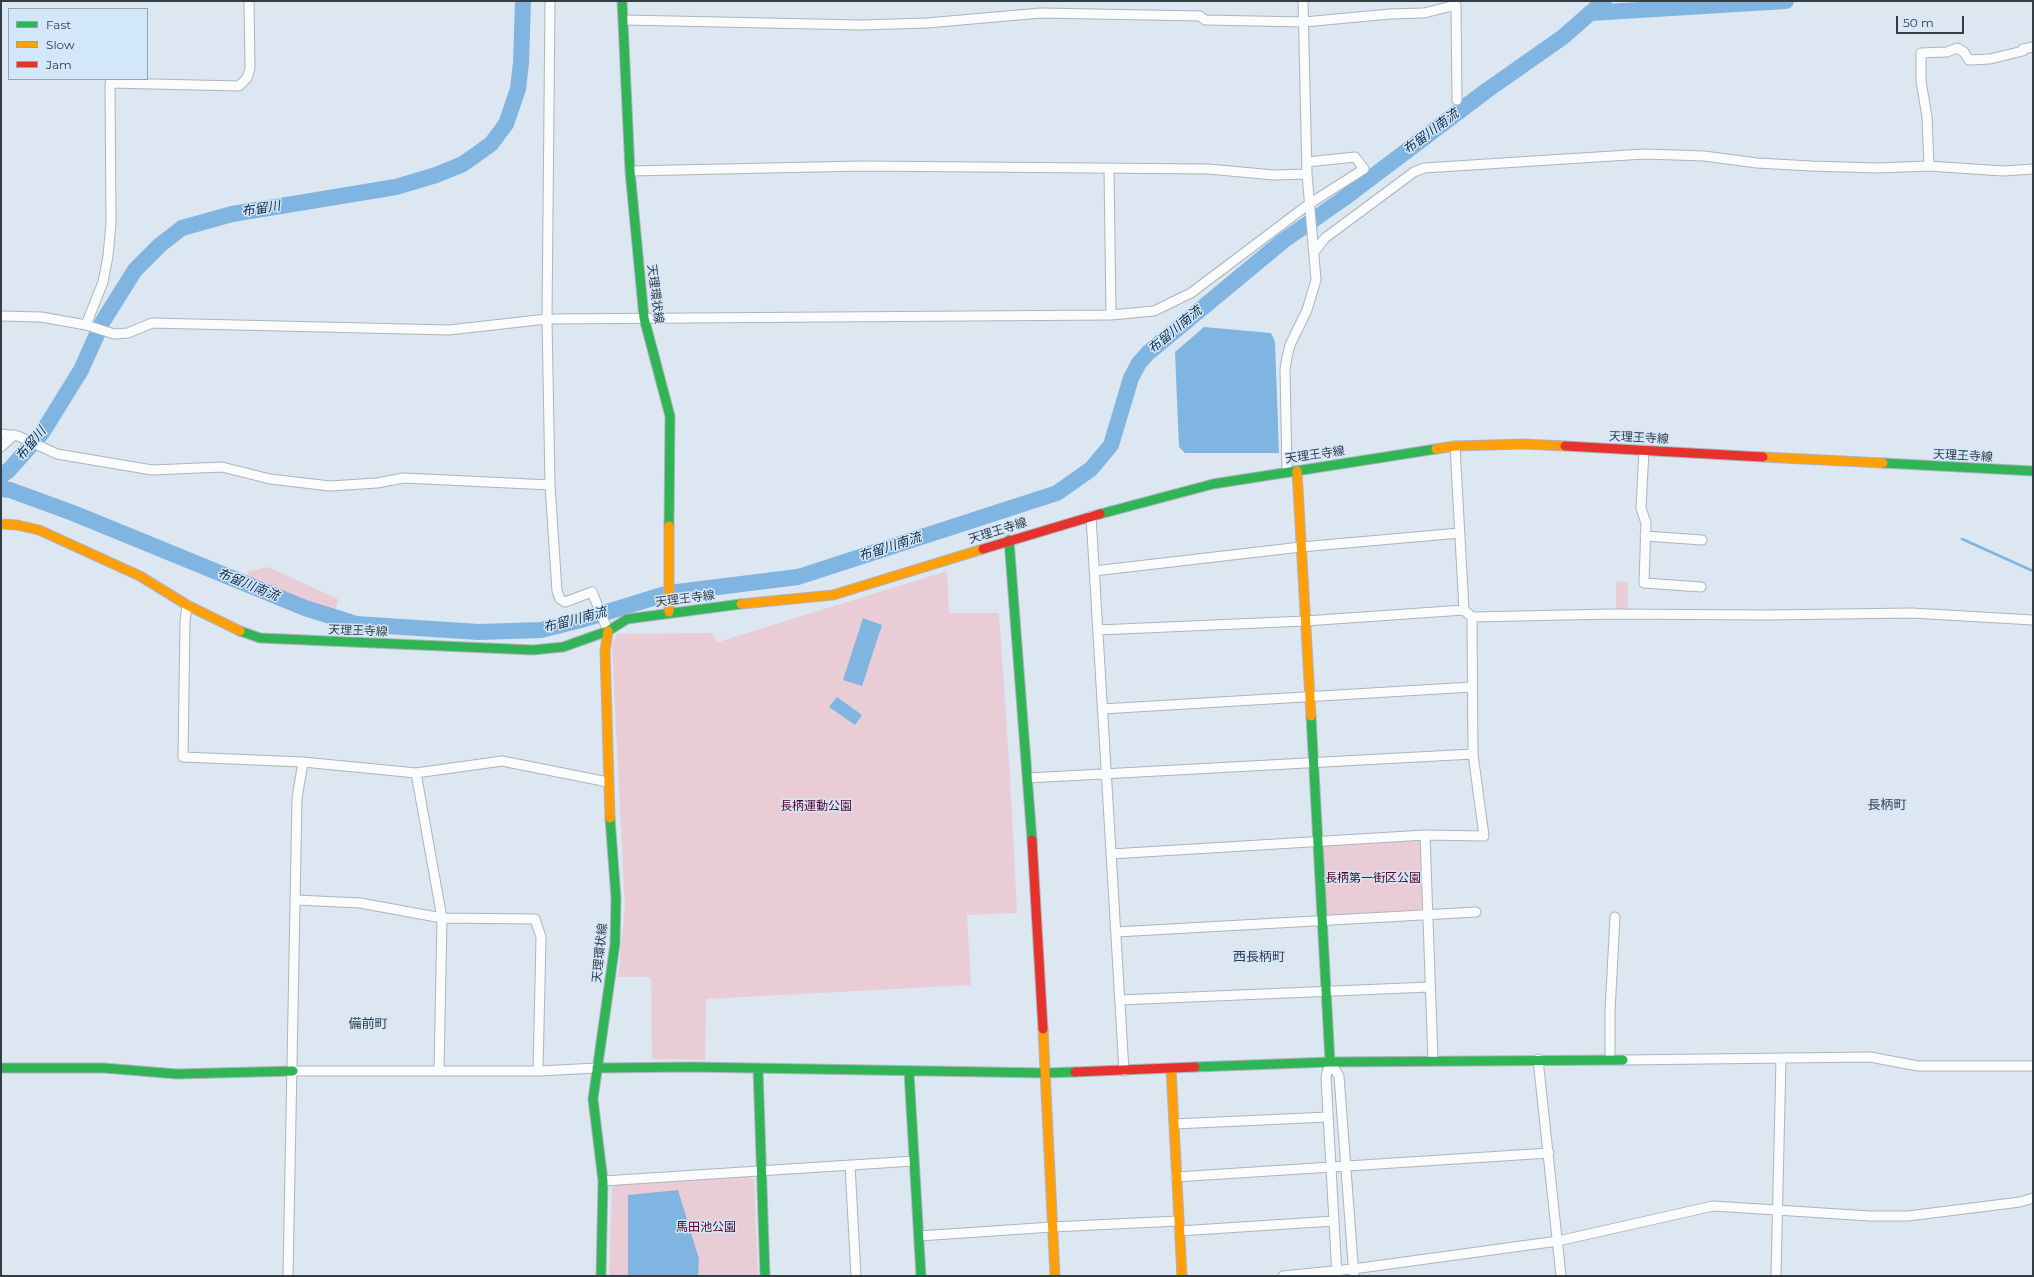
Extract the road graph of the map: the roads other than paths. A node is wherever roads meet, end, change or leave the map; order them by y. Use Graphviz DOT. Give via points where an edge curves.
graph roads {
  1 [pos="249,1"];
  2 [pos="550,1"];
  3 [pos="622,1"];
  4 [pos="1303,1"];
  5 [pos="624,20"];
  6 [pos="1304,22"];
  7 [pos="2033,46"];
  8 [pos="1456,100"];
  9 [pos="1307,162"];
  10 [pos="1929,166"];
  11 [pos="1109,168"];
  12 [pos="2033,169"];
  13 [pos="630,171"];
  14 [pos="1307,174"];
  15 [pos="1309,207"];
  16 [pos="1314,247"];
  17 [pos="1111,315"];
  18 [pos="1,316"];
  19 [pos="644,318"];
  20 [pos="547,319"];
  21 [pos="88,326"];
  22 [pos="1,434"];
  23 [pos="16,435"];
  24 [pos="1455,446"];
  25 [pos="1,447"];
  26 [pos="1644,450"];
  27 [pos="1287,471"];
  28 [pos="1297,471"];
  29 [pos="2033,471"];
  30 [pos="550,485"];
  31 [pos="1091,516"];
  32 [pos="1,524"];
  33 [pos="1460,533"];
  34 [pos="1646,536"];
  35 [pos="1009,540"];
  36 [pos="1702,540"];
  37 [pos="1301,547"];
  38 [pos="1094,571"];
  39 [pos="1701,587"];
  40 [pos="187,605"];
  41 [pos="669,609"];
  42 [pos="1464,610"];
  43 [pos="1472,617"];
  44 [pos="2033,620"];
  45 [pos="1305,621"];
  46 [pos="607,627"];
  47 [pos="1098,630"];
  48 [pos="1472,687"];
  49 [pos="1309,697"];
  50 [pos="1102,709"];
  51 [pos="1473,754"];
  52 [pos="303,762"];
  53 [pos="1313,763"];
  54 [pos="416,773"];
  55 [pos="1106,774"];
  56 [pos="1028,778"];
  57 [pos="608,782"];
  58 [pos="1425,836"];
  59 [pos="1319,841"];
  60 [pos="1111,854"];
  61 [pos="296,900"];
  62 [pos="1476,912"];
  63 [pos="1428,915"];
  64 [pos="1615,917"];
  65 [pos="442,918"];
  66 [pos="1324,921"];
  67 [pos="1116,932"];
  68 [pos="1430,987"];
  69 [pos="1326,992"];
  70 [pos="1120,1000"];
  71 [pos="1781,1058"];
  72 [pos="1538,1059"];
  73 [pos="1610,1059"];
  74 [pos="1434,1060"];
  75 [pos="1623,1060"];
  76 [pos="1330,1062"];
  77 [pos="2033,1066"];
  78 [pos="1,1068"];
  79 [pos="597,1068"];
  80 [pos="758,1068"];
  81 [pos="1172,1068"];
  82 [pos="293,1071"];
  83 [pos="439,1071"];
  84 [pos="538,1071"];
  85 [pos="1124,1071"];
  86 [pos="909,1072"];
  87 [pos="1046,1073"];
  88 [pos="1328,1117"];
  89 [pos="1174,1124"];
  90 [pos="1549,1153"];
  91 [pos="914,1161"];
  92 [pos="850,1165"];
  93 [pos="1345,1167"];
  94 [pos="1330,1168"];
  95 [pos="762,1171"];
  96 [pos="1176,1177"];
  97 [pos="603,1181"];
  98 [pos="2033,1198"];
  99 [pos="1776,1211"];
  100 [pos="1334,1222"];
  101 [pos="1178,1226"];
  102 [pos="1052,1227"];
  103 [pos="919,1236"];
  104 [pos="1558,1240"];
  105 [pos="1337,1273"];
  106 [pos="1354,1273"];
  107 [pos="288,1276"];
  108 [pos="600,1276"];
  109 [pos="765,1276"];
  110 [pos="856,1276"];
  111 [pos="921,1276"];
  112 [pos="1055,1276"];
  113 [pos="1182,1276"];
  114 [pos="1283,1276"];
  115 [pos="1561,1276"];
  116 [pos="1776,1276"];
  1 -- 21 [label="street" via="250,68 247,78 239,86 110,83 111,223 103,282"];
  2 -- 20 [label="street"];
  3 -- 5 [label="main road, 天理環状線"];
  4 -- 6 [label="street"];
  5 -- 6 [label="street" via="861,25 927,23 1041,13 1200,16 1205,20"];
  5 -- 13 [label="main road, 天理環状線"];
  6 -- 8 [label="street" via="1424,13 1456,5"];
  6 -- 9 [label="street"];
  7 -- 10 [label="street" via="1990,59 1969,60 1964,52 1957,48 1947,52 1921,53"];
  9 -- 14 [label="street"];
  9 -- 15 [label="street" via="1356,157 1364,168"];
  10 -- 12 [label="street" via="2003,171"];
  10 -- 16 [label="street" via="1811,166 1757,163 1704,156 1644,154 1424,168 1414,172"];
  11 -- 13 [label="street" via="862,166"];
  11 -- 14 [label="street"];
  11 -- 17 [label="street"];
  13 -- 19 [label="main road, 天理環状線"];
  14 -- 15 [label="street"];
  15 -- 16 [label="street"];
  15 -- 17 [label="street" via="1191,293 1154,311"];
  16 -- 27 [label="street" via="1316,280 1307,310 1290,344 1285,369"];
  17 -- 19 [label="street"];
  18 -- 21 [label="street" via="41,317"];
  19 -- 20 [label="street"];
  19 -- 41 [label="main road, 天理環状線" via="670,416"];
  20 -- 21 [label="street" via="448,330 152,323 128,333 114,334"];
  20 -- 30 [label="street"];
  22 -- 23 [label="street"];
  23 -- 25 [label="street"];
  23 -- 30 [label="street" via="57,454 152,470 222,467 270,479 330,486 377,483 404,478"];
  24 -- 26 [label="main road, 天理王寺線" via="1524,444"];
  24 -- 28 [label="main road, 天理王寺線"];
  24 -- 33 [label="street"];
  26 -- 29 [label="main road, 天理王寺線"];
  26 -- 34 [label="street" via="1641,508 1646,523"];
  27 -- 28 [label="main road, 天理王寺線"];
  27 -- 31 [label="main road, 天理王寺線" via="1213,484"];
  28 -- 37 [label="main road"];
  30 -- 46 [label="street" via="558,596 565,602 592,592"];
  31 -- 35 [label="main road, 天理王寺線"];
  31 -- 38 [label="street"];
  32 -- 40 [label="main road, 天理王寺線" via="39,530 140,576"];
  33 -- 37 [label="street"];
  33 -- 42 [label="street"];
  34 -- 36 [label="street"];
  34 -- 39 [label="street" via="1644,583"];
  35 -- 41 [label="main road, 天理王寺線" via="833,595"];
  35 -- 56 [label="main road"];
  37 -- 38 [label="street"];
  37 -- 45 [label="main road"];
  38 -- 47 [label="street"];
  40 -- 46 [label="main road, 天理王寺線" via="232,628 260,638 299,641 533,650 563,647"];
  40 -- 52 [label="street" via="183,757"];
  41 -- 46 [label="main road, 天理王寺線"];
  42 -- 43 [label="street"];
  42 -- 45 [label="street"];
  43 -- 44 [label="street" via="1912,613"];
  43 -- 48 [label="street"];
  45 -- 47 [label="street"];
  45 -- 49 [label="main road"];
  46 -- 57 [label="main road, 天理環状線" via="605,652"];
  47 -- 50 [label="street"];
  48 -- 49 [label="street"];
  48 -- 51 [label="street"];
  49 -- 50 [label="street"];
  49 -- 53 [label="main road"];
  50 -- 55 [label="street"];
  51 -- 53 [label="street"];
  51 -- 58 [label="street" via="1484,836"];
  52 -- 54 [label="street"];
  52 -- 61 [label="street" via="297,798"];
  53 -- 55 [label="street"];
  53 -- 59 [label="main road"];
  54 -- 57 [label="street" via="502,761"];
  54 -- 65 [label="street"];
  55 -- 56 [label="street"];
  55 -- 60 [label="street"];
  56 -- 87 [label="main road"];
  57 -- 79 [label="main road, 天理環状線" via="616,898 616,944"];
  58 -- 59 [label="street"];
  58 -- 63 [label="street"];
  59 -- 60 [label="street"];
  59 -- 66 [label="main road"];
  60 -- 67 [label="street"];
  61 -- 65 [label="street" via="360,903"];
  61 -- 82 [label="street"];
  62 -- 63 [label="street"];
  63 -- 66 [label="street"];
  63 -- 68 [label="street"];
  64 -- 73 [label="street"];
  65 -- 83 [label="street"];
  65 -- 84 [label="street" via="535,919 541,937"];
  66 -- 67 [label="street"];
  66 -- 69 [label="main road"];
  67 -- 70 [label="street"];
  68 -- 69 [label="street"];
  68 -- 74 [label="street"];
  69 -- 70 [label="street"];
  69 -- 76 [label="main road"];
  70 -- 85 [label="street"];
  71 -- 75 [label="street"];
  71 -- 77 [label="street" via="1870,1057 1918,1066"];
  71 -- 99 [label="street"];
  72 -- 73 [label="main road"];
  72 -- 74 [label="main road"];
  72 -- 90 [label="street"];
  73 -- 75 [label="main road"];
  74 -- 76 [label="main road"];
  76 -- 81 [label="main road"];
  76 -- 88 [label="street" via="1326,1077"];
  76 -- 93 [label="street" via="1339,1076"];
  78 -- 82 [label="main road" via="104,1068 177,1074"];
  79 -- 80 [label="main road"];
  79 -- 84 [label="street"];
  79 -- 97 [label="main road, 天理環状線" via="593,1099"];
  80 -- 86 [label="main road"];
  80 -- 95 [label="main road"];
  81 -- 85 [label="main road"];
  81 -- 89 [label="main road"];
  82 -- 83 [label="street"];
  82 -- 107 [label="street"];
  83 -- 84 [label="street"];
  85 -- 87 [label="main road"];
  86 -- 87 [label="main road"];
  86 -- 91 [label="main road"];
  87 -- 102 [label="main road"];
  88 -- 89 [label="street"];
  88 -- 94 [label="street"];
  89 -- 96 [label="main road"];
  90 -- 93 [label="street"];
  90 -- 104 [label="street"];
  91 -- 92 [label="street"];
  91 -- 103 [label="main road"];
  92 -- 95 [label="street"];
  92 -- 110 [label="street"];
  93 -- 94 [label="street"];
  93 -- 106 [label="street"];
  94 -- 96 [label="street"];
  94 -- 100 [label="street"];
  95 -- 97 [label="street"];
  95 -- 109 [label="main road"];
  96 -- 101 [label="main road"];
  97 -- 108 [label="main road, 天理環状線"];
  98 -- 99 [label="street" via="2020,1202 1908,1216"];
  99 -- 104 [label="street" via="1713,1206"];
  99 -- 116 [label="street"];
  100 -- 101 [label="street"];
  100 -- 105 [label="street"];
  101 -- 102 [label="street"];
  101 -- 113 [label="main road"];
  102 -- 103 [label="street"];
  102 -- 112 [label="main road"];
  103 -- 111 [label="main road"];
  104 -- 106 [label="street"];
  104 -- 115 [label="street"];
  105 -- 106 [label="street"];
  105 -- 114 [label="street"];
}
